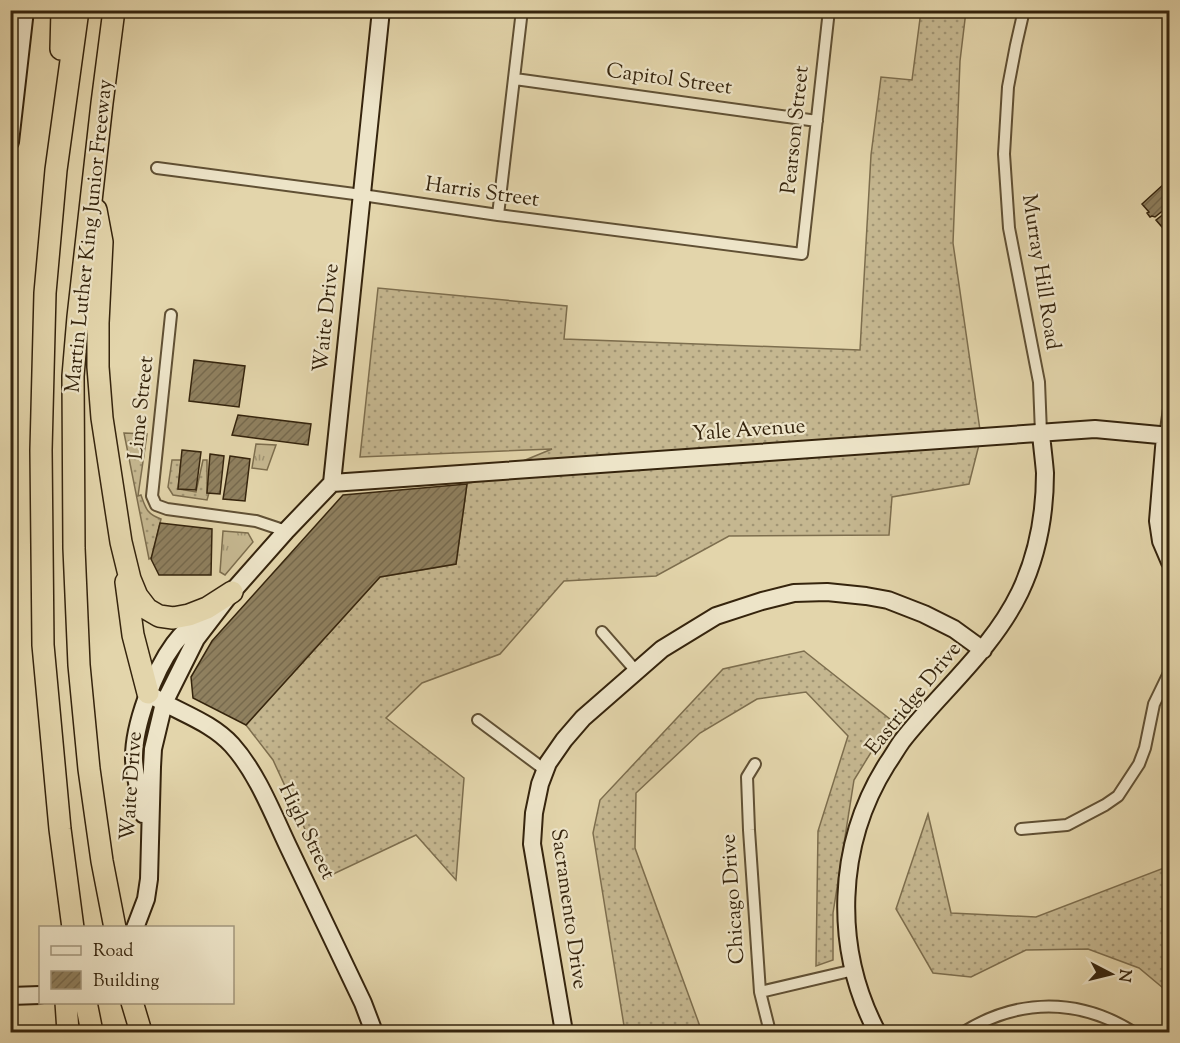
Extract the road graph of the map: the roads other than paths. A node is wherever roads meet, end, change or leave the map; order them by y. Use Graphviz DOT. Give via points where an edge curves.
graph roads {
  1 [pos="25,10"];
  2 [pos="62,10"];
  3 [pos="78,10"];
  4 [pos="114,10"];
  5 [pos="122,10"];
  6 [pos="381,10"];
  7 [pos="522,10"];
  8 [pos="829,10"];
  9 [pos="1024,10"];
  10 [pos="514,79"];
  11 [pos="102,103"];
  12 [pos="64,109"];
  13 [pos="817,121"];
  14 [pos="10,142"];
  15 [pos="158,168"];
  16 [pos="92,191"];
  17 [pos="362,195"];
  18 [pos="498,215"];
  19 [pos="802,254"];
  20 [pos="171,315"];
  21 [pos="1170,402"];
  22 [pos="1041,433"];
  23 [pos="1167,436"];
  24 [pos="332,483"];
  25 [pos="286,531"];
  26 [pos="121,542"];
  27 [pos="1170,562"];
  28 [pos="231,592"];
  29 [pos="602,632"];
  30 [pos="983,650"];
  31 [pos="636,671"];
  32 [pos="1170,671"];
  33 [pos="156,698"];
  34 [pos="478,720"];
  35 [pos="755,764"];
  36 [pos="545,770"];
  37 [pos="1021,829"];
  38 [pos="69,897"];
  39 [pos="65,926"];
  40 [pos="73,926"];
  41 [pos="115,926"];
  42 [pos="136,926"];
  43 [pos="854,970"];
  44 [pos="760,992"];
  45 [pos="39,995"];
  46 [pos="10,996"];
  47 [pos="66,1004"];
  48 [pos="131,1004"];
  49 [pos="132,1004"];
  50 [pos="68,1032"];
  51 [pos="135,1032"];
  52 [pos="141,1032"];
  53 [pos="374,1032"];
  54 [pos="564,1032"];
  55 [pos="770,1032"];
  56 [pos="877,1032"];
  57 [pos="964,1032"];
  58 [pos="1133,1032"];
  1 -- 14 [label="street"];
  2 -- 12 [label="highway" via="60,75"];
  3 -- 12 [label="highway, Martin Luther King Junior Freeway"];
  4 -- 11 [label="highway, Martin Luther King Junior Freeway"];
  5 -- 11 [label="highway"];
  6 -- 17 [label="street, Waite Drive"];
  7 -- 10 [label="street"];
  8 -- 13 [label="street, Pearson Street"];
  9 -- 22 [label="street, Murray Hill Road" via="1008,87 1004,154 1009,228 1039,382"];
  10 -- 13 [label="street, Capitol Street"];
  10 -- 18 [label="street"];
  11 -- 16 [label="highway, Martin Luther King Junior Freeway"];
  12 -- 38 [label="highway, Martin Luther King Junior Freeway" via="45,293 41,450 43,645"];
  13 -- 19 [label="street, Pearson Street"];
  15 -- 17 [label="street, Harris Street"];
  16 -- 26 [label="highway" via="102,242 98,367 102,418"];
  16 -- 41 [label="highway, Martin Luther King Junior Freeway" via="73,376 74,548 89,770"];
  17 -- 18 [label="street, Harris Street"];
  17 -- 24 [label="street, Waite Drive"];
  18 -- 19 [label="street, Harris Street"];
  20 -- 25 [label="street, Lime Street" via="152,496 156,505 256,521"];
  21 -- 23 [label="street"];
  22 -- 23 [label="street, Yale Avenue" via="1095,429"];
  22 -- 24 [label="street, Yale Avenue"];
  22 -- 30 [label="street, Eastridge Drive" via="1045,472 1037,542 1020,592"];
  23 -- 27 [label="street" via="1158,522"];
  24 -- 25 [label="street, Waite Drive"];
  25 -- 28 [label="street, Waite Drive"];
  26 -- 28 [label="highway" via="137,596 159,616 189,615"];
  26 -- 33 [label="highway" via="133,635"];
  28 -- 33 [label="street, Waite Drive"];
  29 -- 31 [label="street"];
  30 -- 31 [label="street, Sacramento Drive" via="954,629 888,600 827,592 794,593 716,616 662,649"];
  30 -- 43 [label="street, Eastridge Drive" via="901,742 864,810 852,848 847,886 848,936"];
  31 -- 36 [label="street, Sacramento Drive" via="583,718"];
  32 -- 37 [label="street" via="1154,704 1139,764 1118,796 1067,825"];
  33 -- 42 [label="street, Waite Drive" via="135,741 136,780 150,860 146,899"];
  33 -- 53 [label="street, High Street" via="215,731 231,744 254,777"];
  34 -- 36 [label="street"];
  35 -- 44 [label="street, Chicago Drive" via="747,777"];
  36 -- 54 [label="street, Sacramento Drive" via="532,844"];
  38 -- 39 [label="highway"];
  38 -- 40 [label="highway, Martin Luther King Junior Freeway"];
  43 -- 44 [label="street"];
  43 -- 56 [label="street, Eastridge Drive"];
  44 -- 55 [label="street, Chicago Drive"];
  45 -- 46 [label="street"];
  47 -- 50 [label="highway"];
  48 -- 51 [label="highway"];
  49 -- 52 [label="highway"];
  57 -- 58 [label="street" via="1006,1013 1054,1006 1100,1014"];
}
